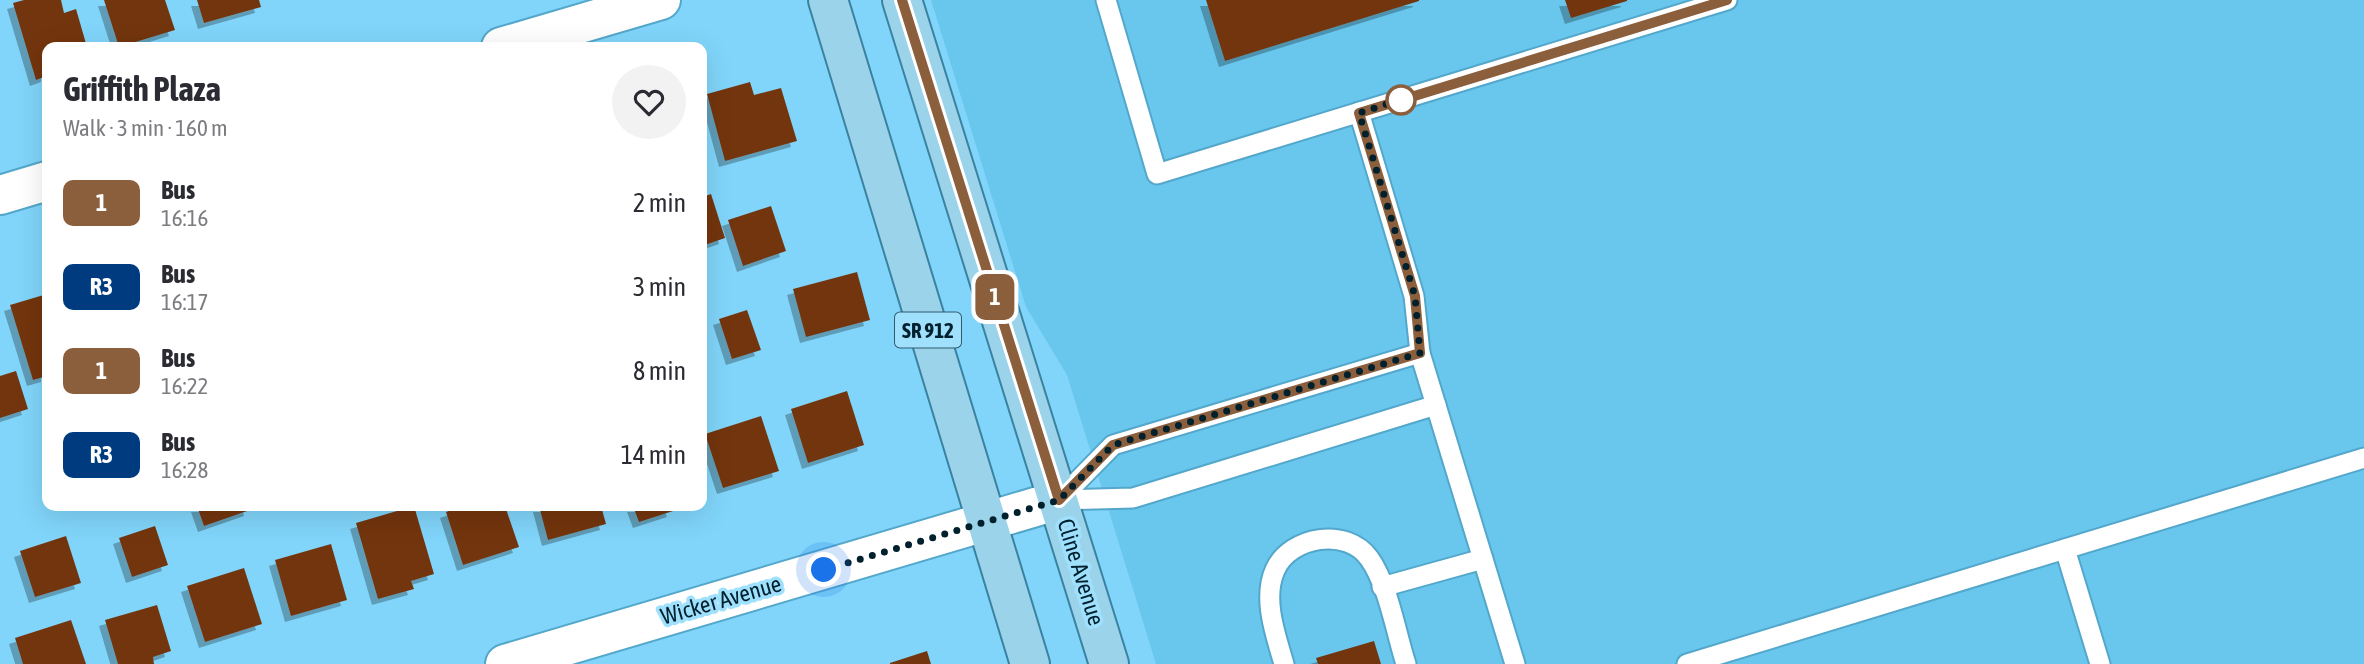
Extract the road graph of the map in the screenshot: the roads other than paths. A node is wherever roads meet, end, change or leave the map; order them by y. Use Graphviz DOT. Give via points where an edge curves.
graph roads {
  1 [pos="661,0"];
  2 [pos="828,0"];
  3 [pos="902,0"];
  4 [pos="1106,0"];
  5 [pos="1727,0"];
  6 [pos="518,42"];
  7 [pos="1359,113"];
  8 [pos="42,182"];
  9 [pos="0,195"];
  10 [pos="1420,353"];
  11 [pos="1437,405"];
  12 [pos="2364,458"];
  13 [pos="1059,500"];
  14 [pos="987,522"];
  15 [pos="2065,549"];
  16 [pos="1483,559"];
  17 [pos="1382,587"];
  18 [pos="505,664"];
  19 [pos="1030,664"];
  20 [pos="1109,664"];
  21 [pos="1284,664"];
  22 [pos="1406,664"];
  23 [pos="1515,664"];
  24 [pos="1687,664"];
  25 [pos="2100,664"];
  1 -- 6 [label="street"];
  2 -- 14 [label="main road, SR 912"];
  3 -- 13 [label="main road, Cline Avenue"];
  4 -- 7 [label="lane" via="1157,174"];
  5 -- 7 [label="lane"];
  7 -- 10 [label="lane" via="1415,296"];
  8 -- 9 [label="street"];
  10 -- 11 [label="lane"];
  10 -- 13 [label="lane" via="1113,445"];
  11 -- 13 [label="lane" via="1133,498"];
  11 -- 16 [label="lane"];
  12 -- 15 [label="lane"];
  13 -- 14 [label="street, Wicker Avenue"];
  13 -- 20 [label="main road, Cline Avenue"];
  14 -- 18 [label="street, Wicker Avenue"];
  14 -- 19 [label="main road, SR 912"];
  15 -- 24 [label="lane"];
  15 -- 25 [label="lane"];
  16 -- 17 [label="lane"];
  16 -- 23 [label="lane"];
  17 -- 21 [label="lane" via="1368,556 1350,541 1328,538 1284,555 1274,570 1269,593"];
  17 -- 22 [label="lane"];
}
